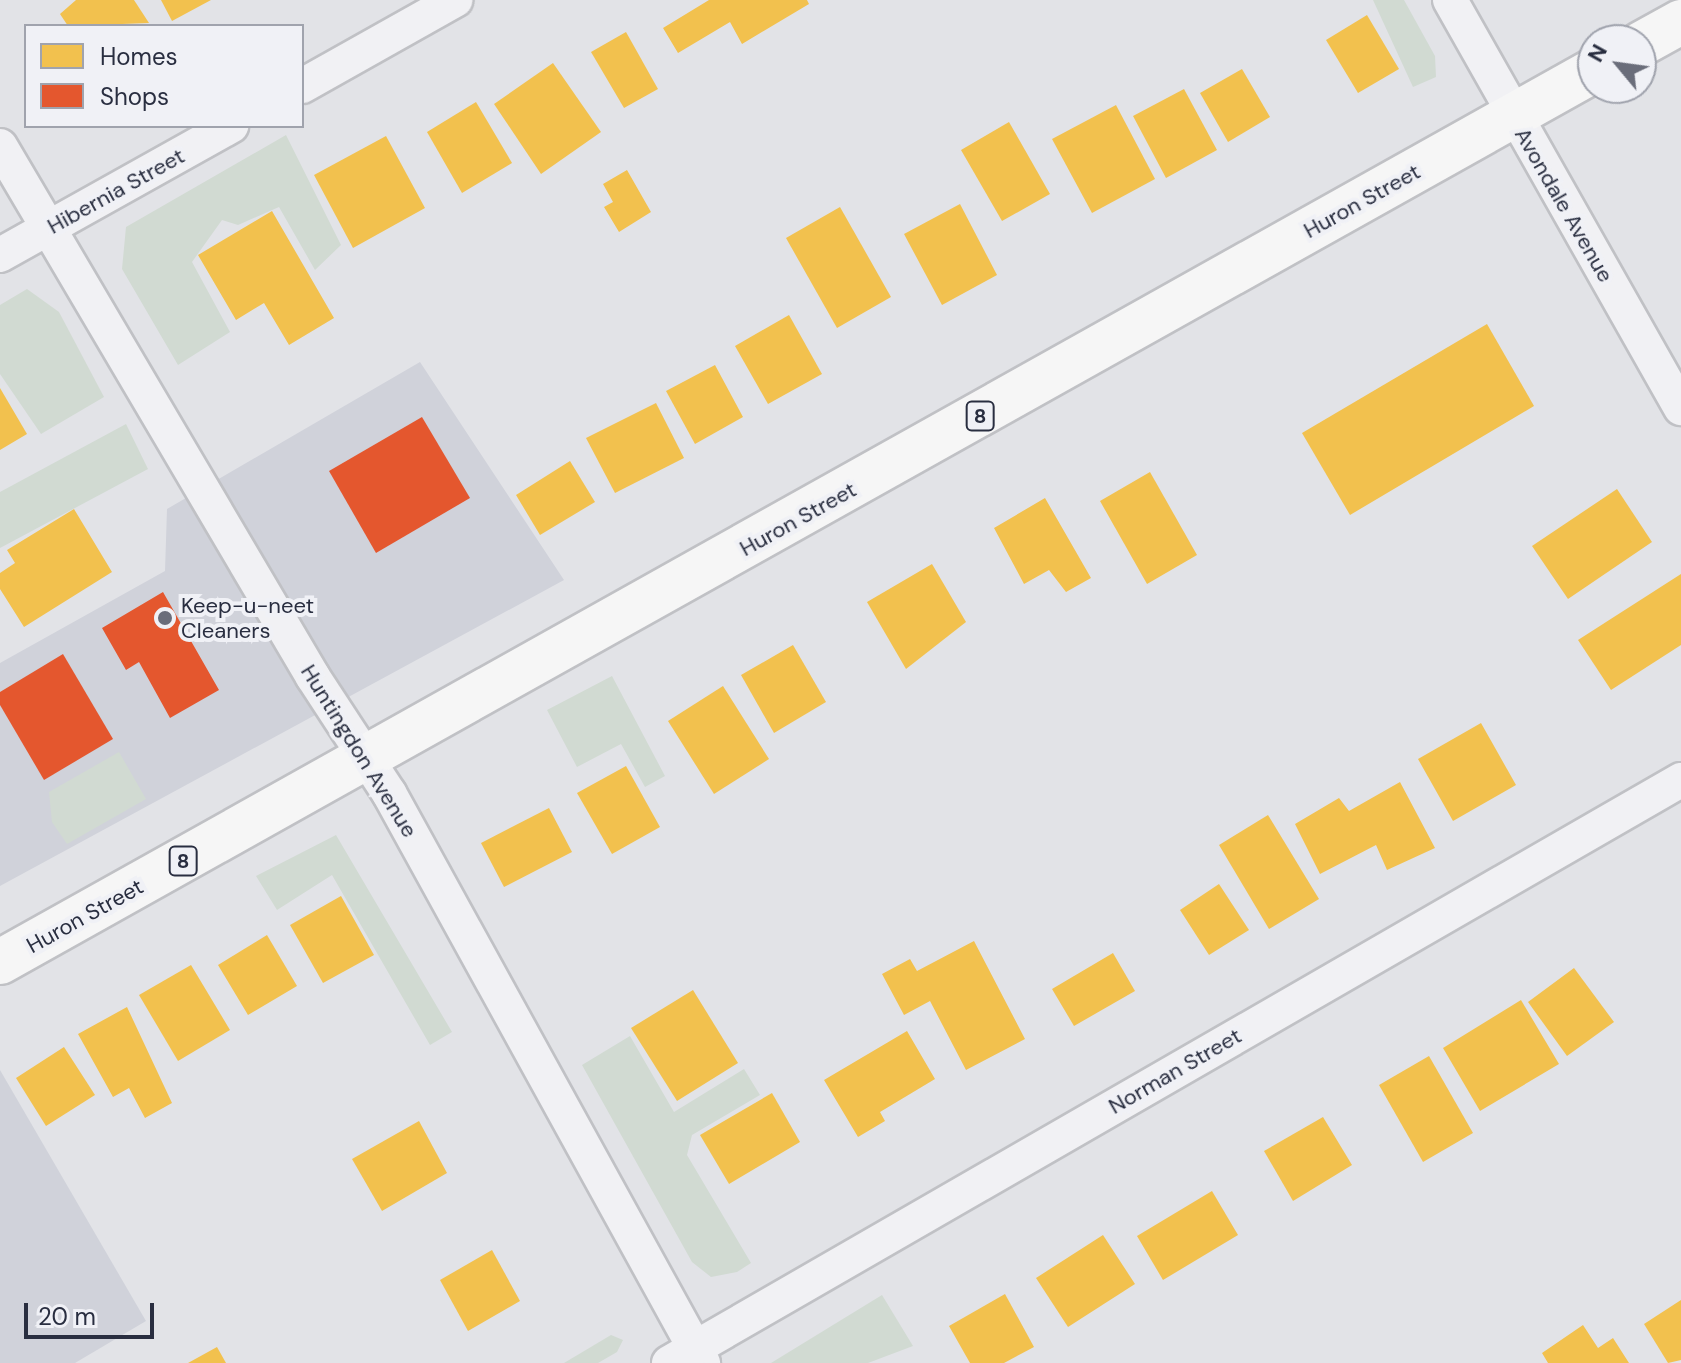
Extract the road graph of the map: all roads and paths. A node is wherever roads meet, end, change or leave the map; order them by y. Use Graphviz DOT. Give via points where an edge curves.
graph roads {
  1 [pos="455,0"];
  2 [pos="1450,0"];
  3 [pos="1681,22"];
  4 [pos="1657,35"];
  5 [pos="1577,80"];
  6 [pos="304,85"];
  7 [pos="1514,116"];
  8 [pos="227,128"];
  9 [pos="0,146"];
  10 [pos="46,230"];
  11 [pos="0,255"];
  12 [pos="1681,408"];
  13 [pos="367,762"];
  14 [pos="1681,780"];
  15 [pos="0,962"];
  16 [pos="689,1358"];
  1 -- 6 [label="street"];
  2 -- 7 [label="street, Avondale Avenue"];
  3 -- 4 [label="main road"];
  5 -- 7 [label="main road, Huron Street / 8"];
  7 -- 12 [label="street, Avondale Avenue"];
  7 -- 13 [label="main road, Huron Street / 8"];
  8 -- 10 [label="street, Hibernia Street"];
  9 -- 10 [label="street, Huntingdon Avenue"];
  10 -- 11 [label="street, Hibernia Street"];
  10 -- 13 [label="street, Huntingdon Avenue"];
  13 -- 15 [label="main road, Huron Street / 8"];
  13 -- 16 [label="street, Huntingdon Avenue"];
  14 -- 16 [label="street, Norman Street"];
}
